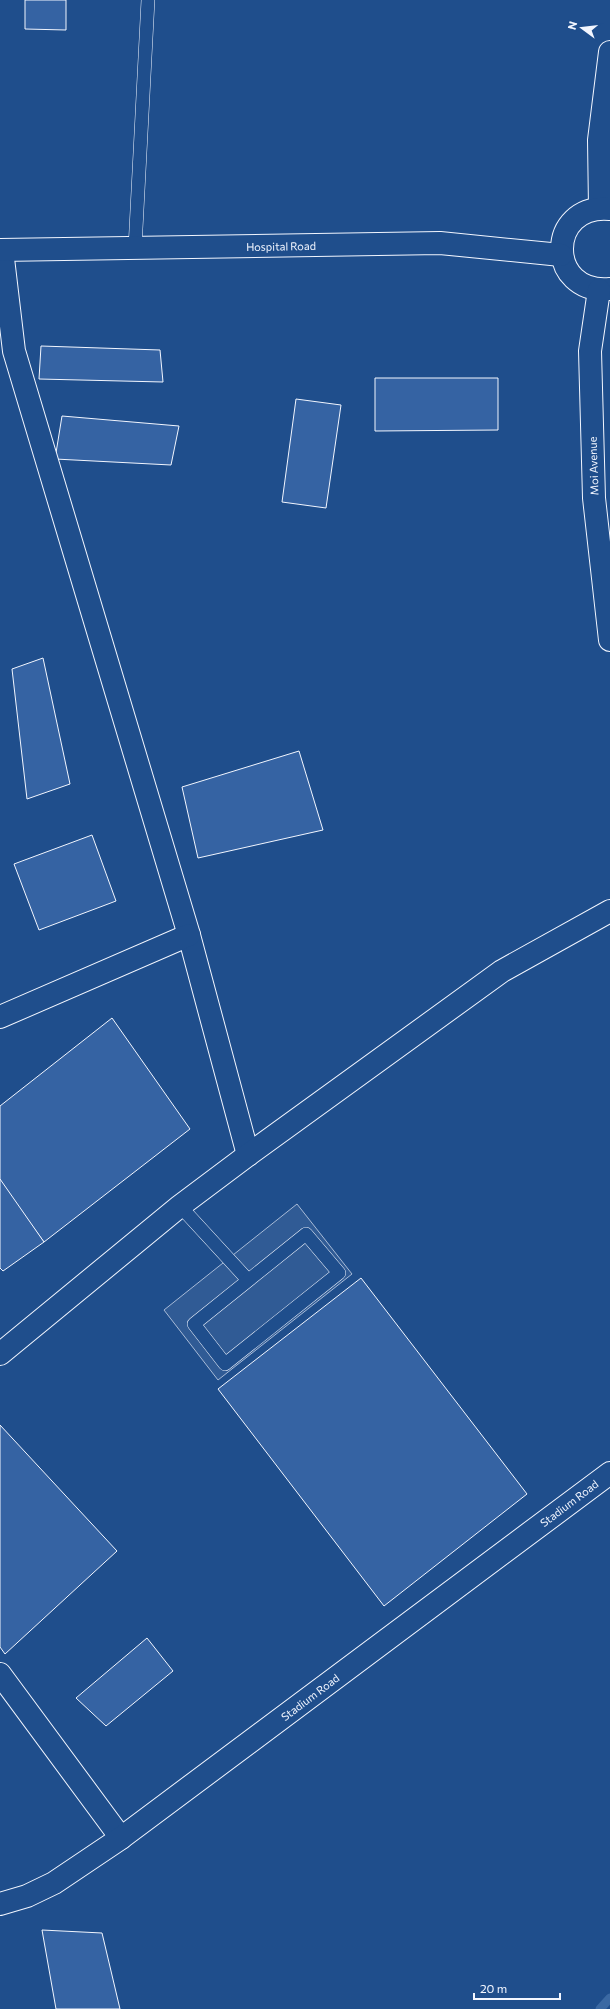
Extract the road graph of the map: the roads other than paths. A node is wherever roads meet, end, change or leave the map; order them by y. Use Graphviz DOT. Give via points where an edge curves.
graph roads {
  1 [pos="148,0"];
  2 [pos="610,52"];
  3 [pos="605,208"];
  4 [pos="135,248"];
  5 [pos="1,250"];
  6 [pos="562,255"];
  7 [pos="604,290"];
  8 [pos="602,498"];
  9 [pos="610,640"];
  10 [pos="610,911"];
  11 [pos="189,935"];
  12 [pos="0,1017"];
  13 [pos="248,1154"];
  14 [pos="180,1206"];
  15 [pos="248,1280"];
  16 [pos="0,1354"];
  17 [pos="610,1473"];
  18 [pos="0,1674"];
  19 [pos="120,1838"];
  20 [pos="0,1904"];
  1 -- 4 [label="lane"];
  2 -- 3 [label="main road" via="599,140"];
  3 -- 6 [label="main road" via="575,218 567,228 562,241"];
  4 -- 5 [label="main road, Hospital Road"];
  4 -- 6 [label="main road, Hospital Road" via="440,244"];
  5 -- 11 [label="main road" via="14,351"];
  6 -- 7 [label="main road" via="566,268 574,279 585,287"];
  7 -- 8 [label="main road, Moi Avenue" via="590,351"];
  8 -- 9 [label="main road, Moi Avenue"];
  10 -- 13 [label="main road" via="502,971"];
  11 -- 12 [label="main road"];
  11 -- 13 [label="main road"];
  13 -- 14 [label="main road"];
  14 -- 15 [label="lane"];
  14 -- 16 [label="main road"];
  15 -- 15 [label="lane" via="306,1234 339,1274 225,1364 194,1324"];
  17 -- 19 [label="main road, Stadium Road"];
  18 -- 19 [label="main road"];
  19 -- 20 [label="main road, Stadium Road" via="54,1883 27,1896"];
}
